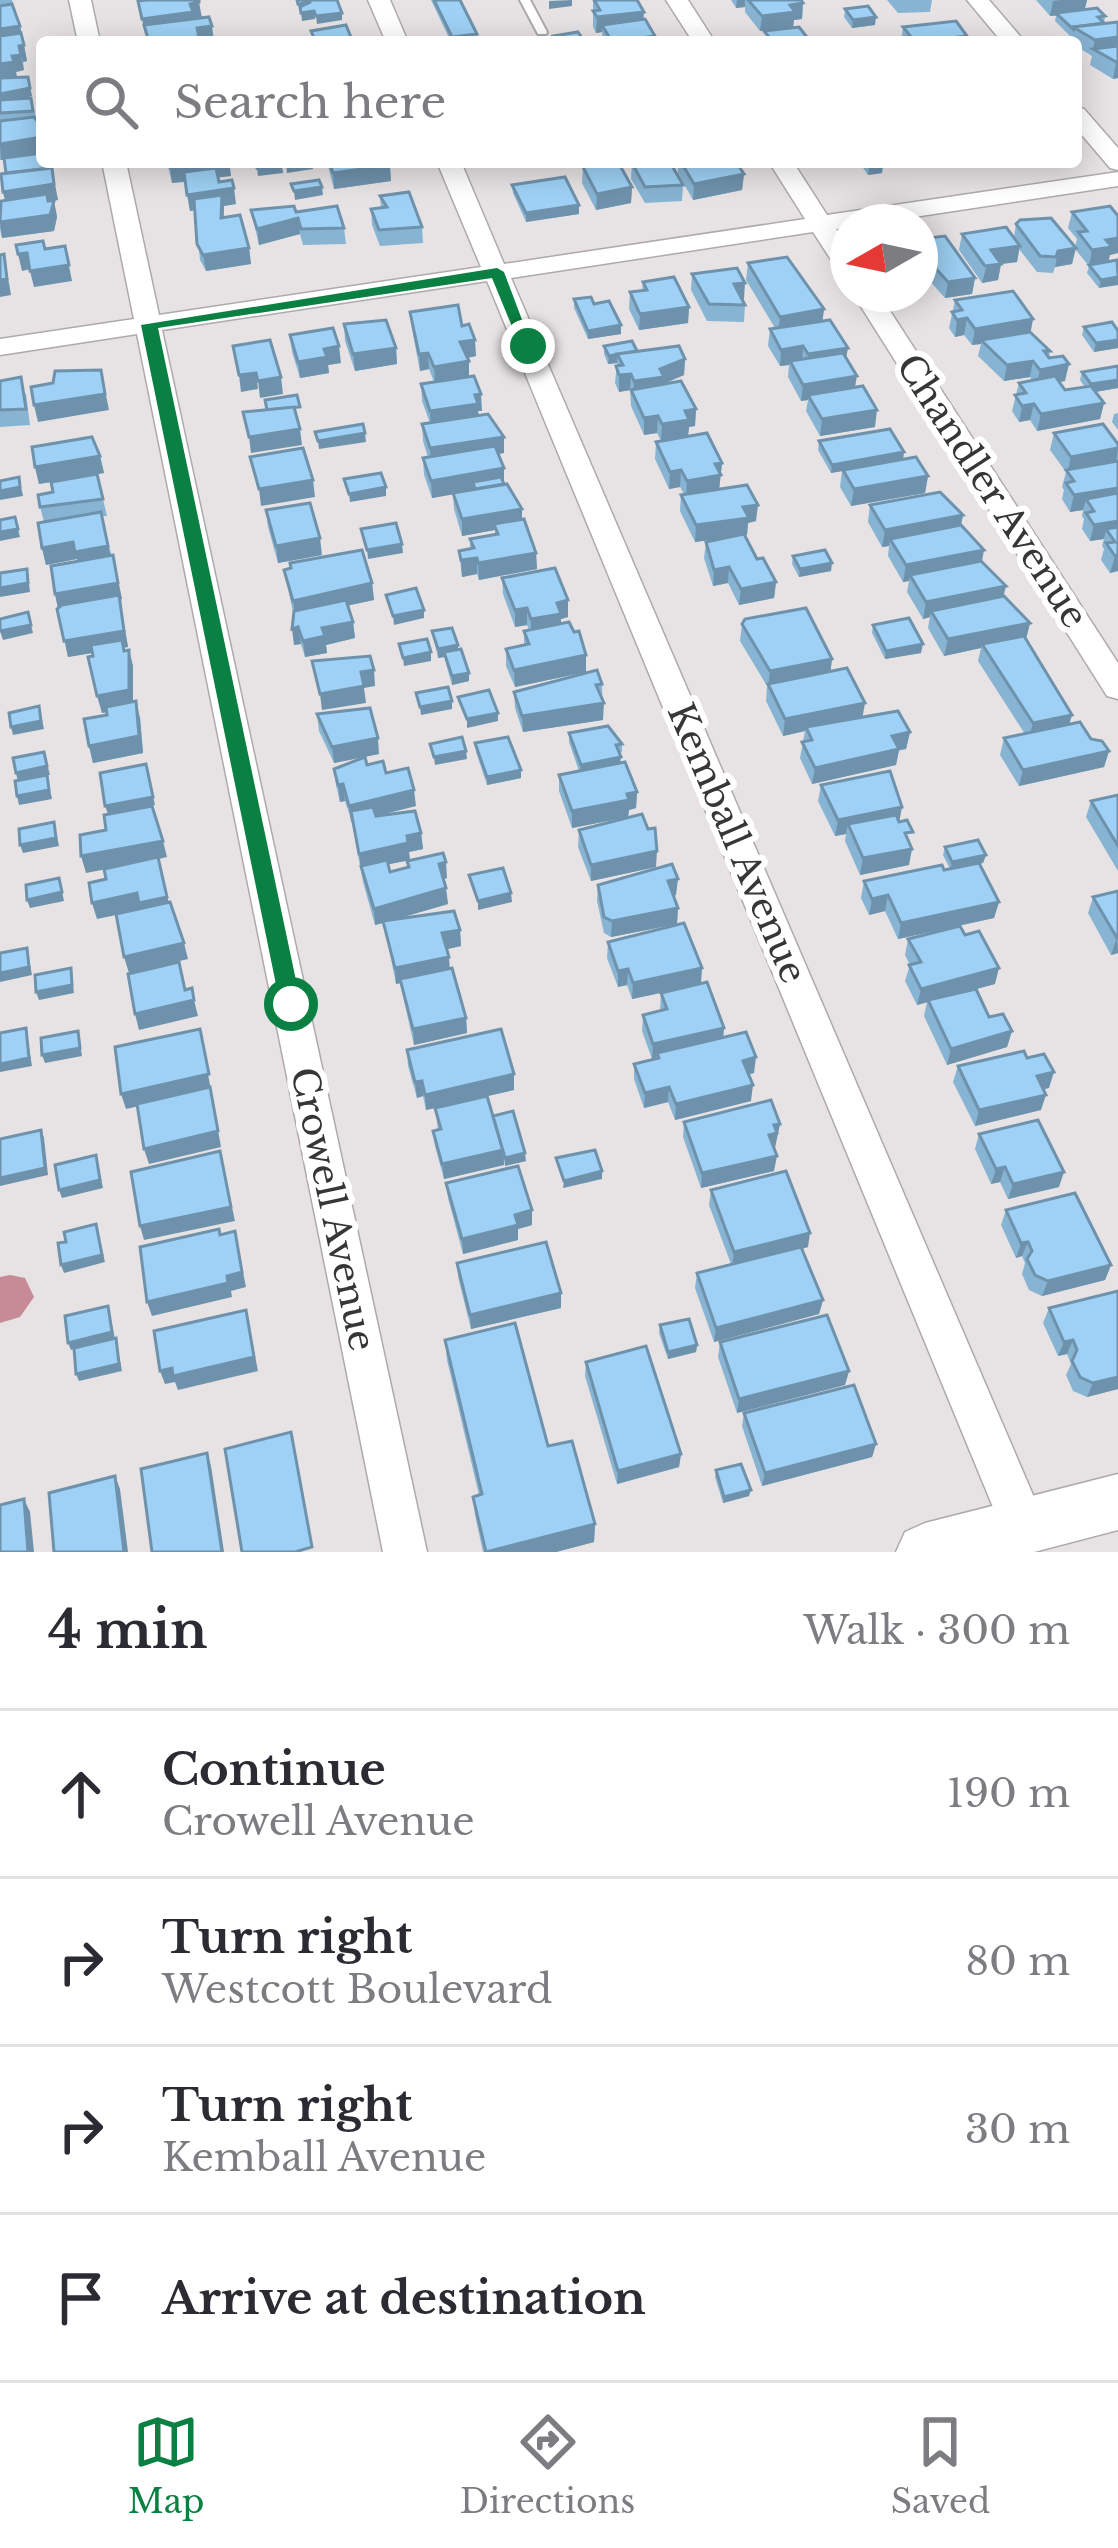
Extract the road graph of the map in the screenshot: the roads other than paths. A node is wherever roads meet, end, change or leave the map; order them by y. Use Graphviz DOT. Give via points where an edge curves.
graph roads {
  1 [pos="80,0"];
  2 [pos="379,0"];
  3 [pos="525,0"];
  4 [pos="677,0"];
  5 [pos="978,0"];
  6 [pos="542,32"];
  7 [pos="88,36"];
  8 [pos="395,36"];
  9 [pos="700,36"];
  10 [pos="1009,36"];
  11 [pos="1082,121"];
  12 [pos="1118,163"];
  13 [pos="115,168"];
  14 [pos="452,168"];
  15 [pos="785,168"];
  16 [pos="1118,178"];
  17 [pos="820,224"];
  18 [pos="830,239"];
  19 [pos="497,272"];
  20 [pos="878,312"];
  21 [pos="149,325"];
  22 [pos="0,347"];
  23 [pos="1118,688"];
  24 [pos="1118,1502"];
  25 [pos="1023,1525"];
  26 [pos="950,1549"];
  27 [pos="405,1552"];
  1 -- 7 [label="street"];
  2 -- 8 [label="street"];
  3 -- 6 [label="lane"];
  4 -- 9 [label="street"];
  5 -- 10 [label="street"];
  11 -- 12 [label="street"];
  13 -- 21 [label="street, Crowell Avenue"];
  14 -- 19 [label="street, Kemball Avenue"];
  15 -- 17 [label="street"];
  16 -- 17 [label="street"];
  17 -- 18 [label="street"];
  17 -- 19 [label="street"];
  19 -- 21 [label="street"];
  19 -- 25 [label="street, Kemball Avenue"];
  20 -- 23 [label="street, Chandler Avenue"];
  21 -- 22 [label="street"];
  21 -- 27 [label="street, Crowell Avenue"];
  24 -- 25 [label="street"];
  25 -- 26 [label="street"];
}
